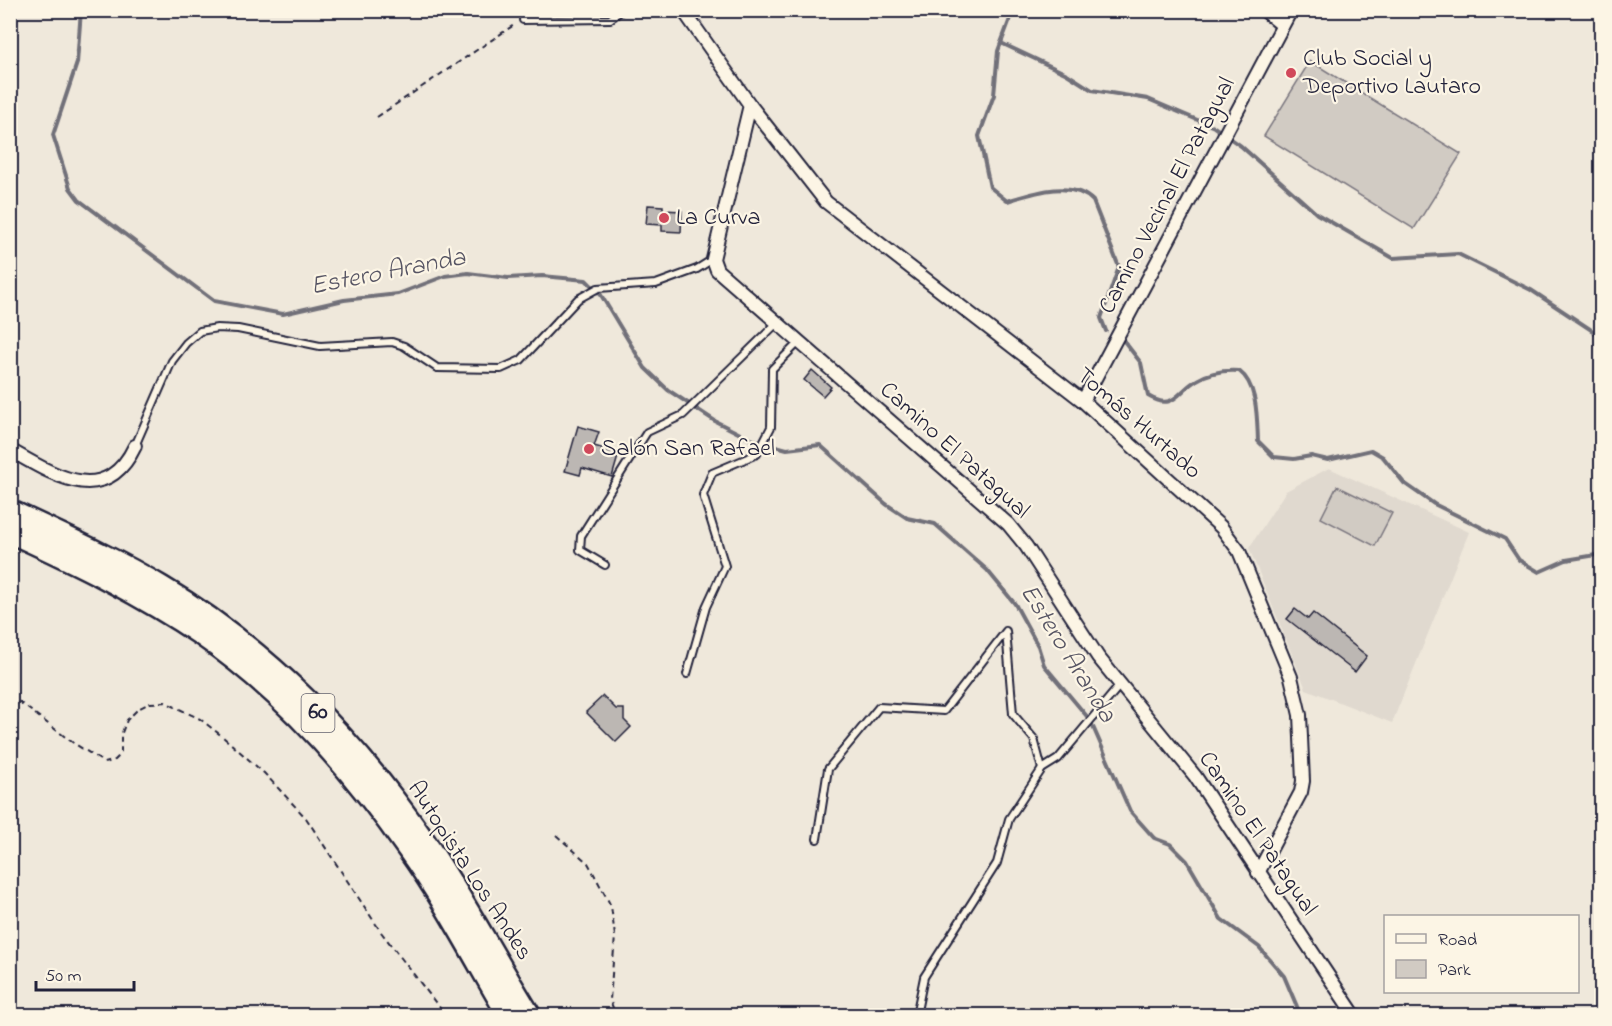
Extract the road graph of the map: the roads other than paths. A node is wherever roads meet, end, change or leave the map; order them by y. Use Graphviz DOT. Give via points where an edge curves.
graph roads {
  1 [pos="622,10"];
  2 [pos="683,10"];
  3 [pos="1264,10"];
  4 [pos="1291,10"];
  5 [pos="523,20"];
  6 [pos="1282,25"];
  7 [pos="750,105"];
  8 [pos="713,259"];
  9 [pos="777,323"];
  10 [pos="798,343"];
  11 [pos="1083,401"];
  12 [pos="135,446"];
  13 [pos="10,450"];
  14 [pos="10,511"];
  15 [pos="10,532"];
  16 [pos="605,565"];
  17 [pos="687,674"];
  18 [pos="1120,685"];
  19 [pos="1042,768"];
  20 [pos="817,839"];
  21 [pos="1258,873"];
  22 [pos="509,1016"];
  23 [pos="531,1016"];
  24 [pos="916,1016"];
  25 [pos="1355,1016"];
  1 -- 5 [label="lane" via="610,18"];
  2 -- 7 [label="street"];
  3 -- 6 [label="street"];
  4 -- 6 [label="street, Camino Vecinal El Patagual"];
  6 -- 11 [label="street, Camino Vecinal El Patagual"];
  7 -- 8 [label="street"];
  7 -- 11 [label="street, Tomás Hurtado" via="826,202"];
  8 -- 9 [label="street, Camino El Patagual" via="717,270"];
  8 -- 12 [label="lane" via="656,284 598,288 570,305 522,360 501,369 437,368 392,342 320,346 238,329 200,331 172,361"];
  9 -- 10 [label="street, Camino El Patagual"];
  9 -- 16 [label="lane" via="683,415 647,432 581,536 580,550"];
  10 -- 17 [label="lane" via="772,369 771,427 756,454 712,472 703,495 725,566 706,607"];
  10 -- 18 [label="street, Camino El Patagual" via="1008,524"];
  11 -- 21 [label="street, Tomás Hurtado" via="1221,527 1239,551 1291,677 1300,715 1303,781 1296,805"];
  12 -- 13 [label="street" via="125,463 110,475 80,483 59,478"];
  14 -- 23 [label="highway, Autopista Los Andes / 60" via="161,587 242,643 296,690 365,764 411,822"];
  15 -- 22 [label="highway, Autopista Los Andes / 60" via="101,575 182,621 225,651 289,708 354,778 408,848"];
  18 -- 19 [label="lane" via="1058,759"];
  18 -- 21 [label="street, Camino El Patagual" via="1195,776"];
  19 -- 20 [label="lane" via="1034,740 1013,714 1006,631 944,711 879,707 828,769"];
  19 -- 24 [label="lane" via="1009,819 997,863 924,977"];
  21 -- 25 [label="street, Camino El Patagual"];
}
